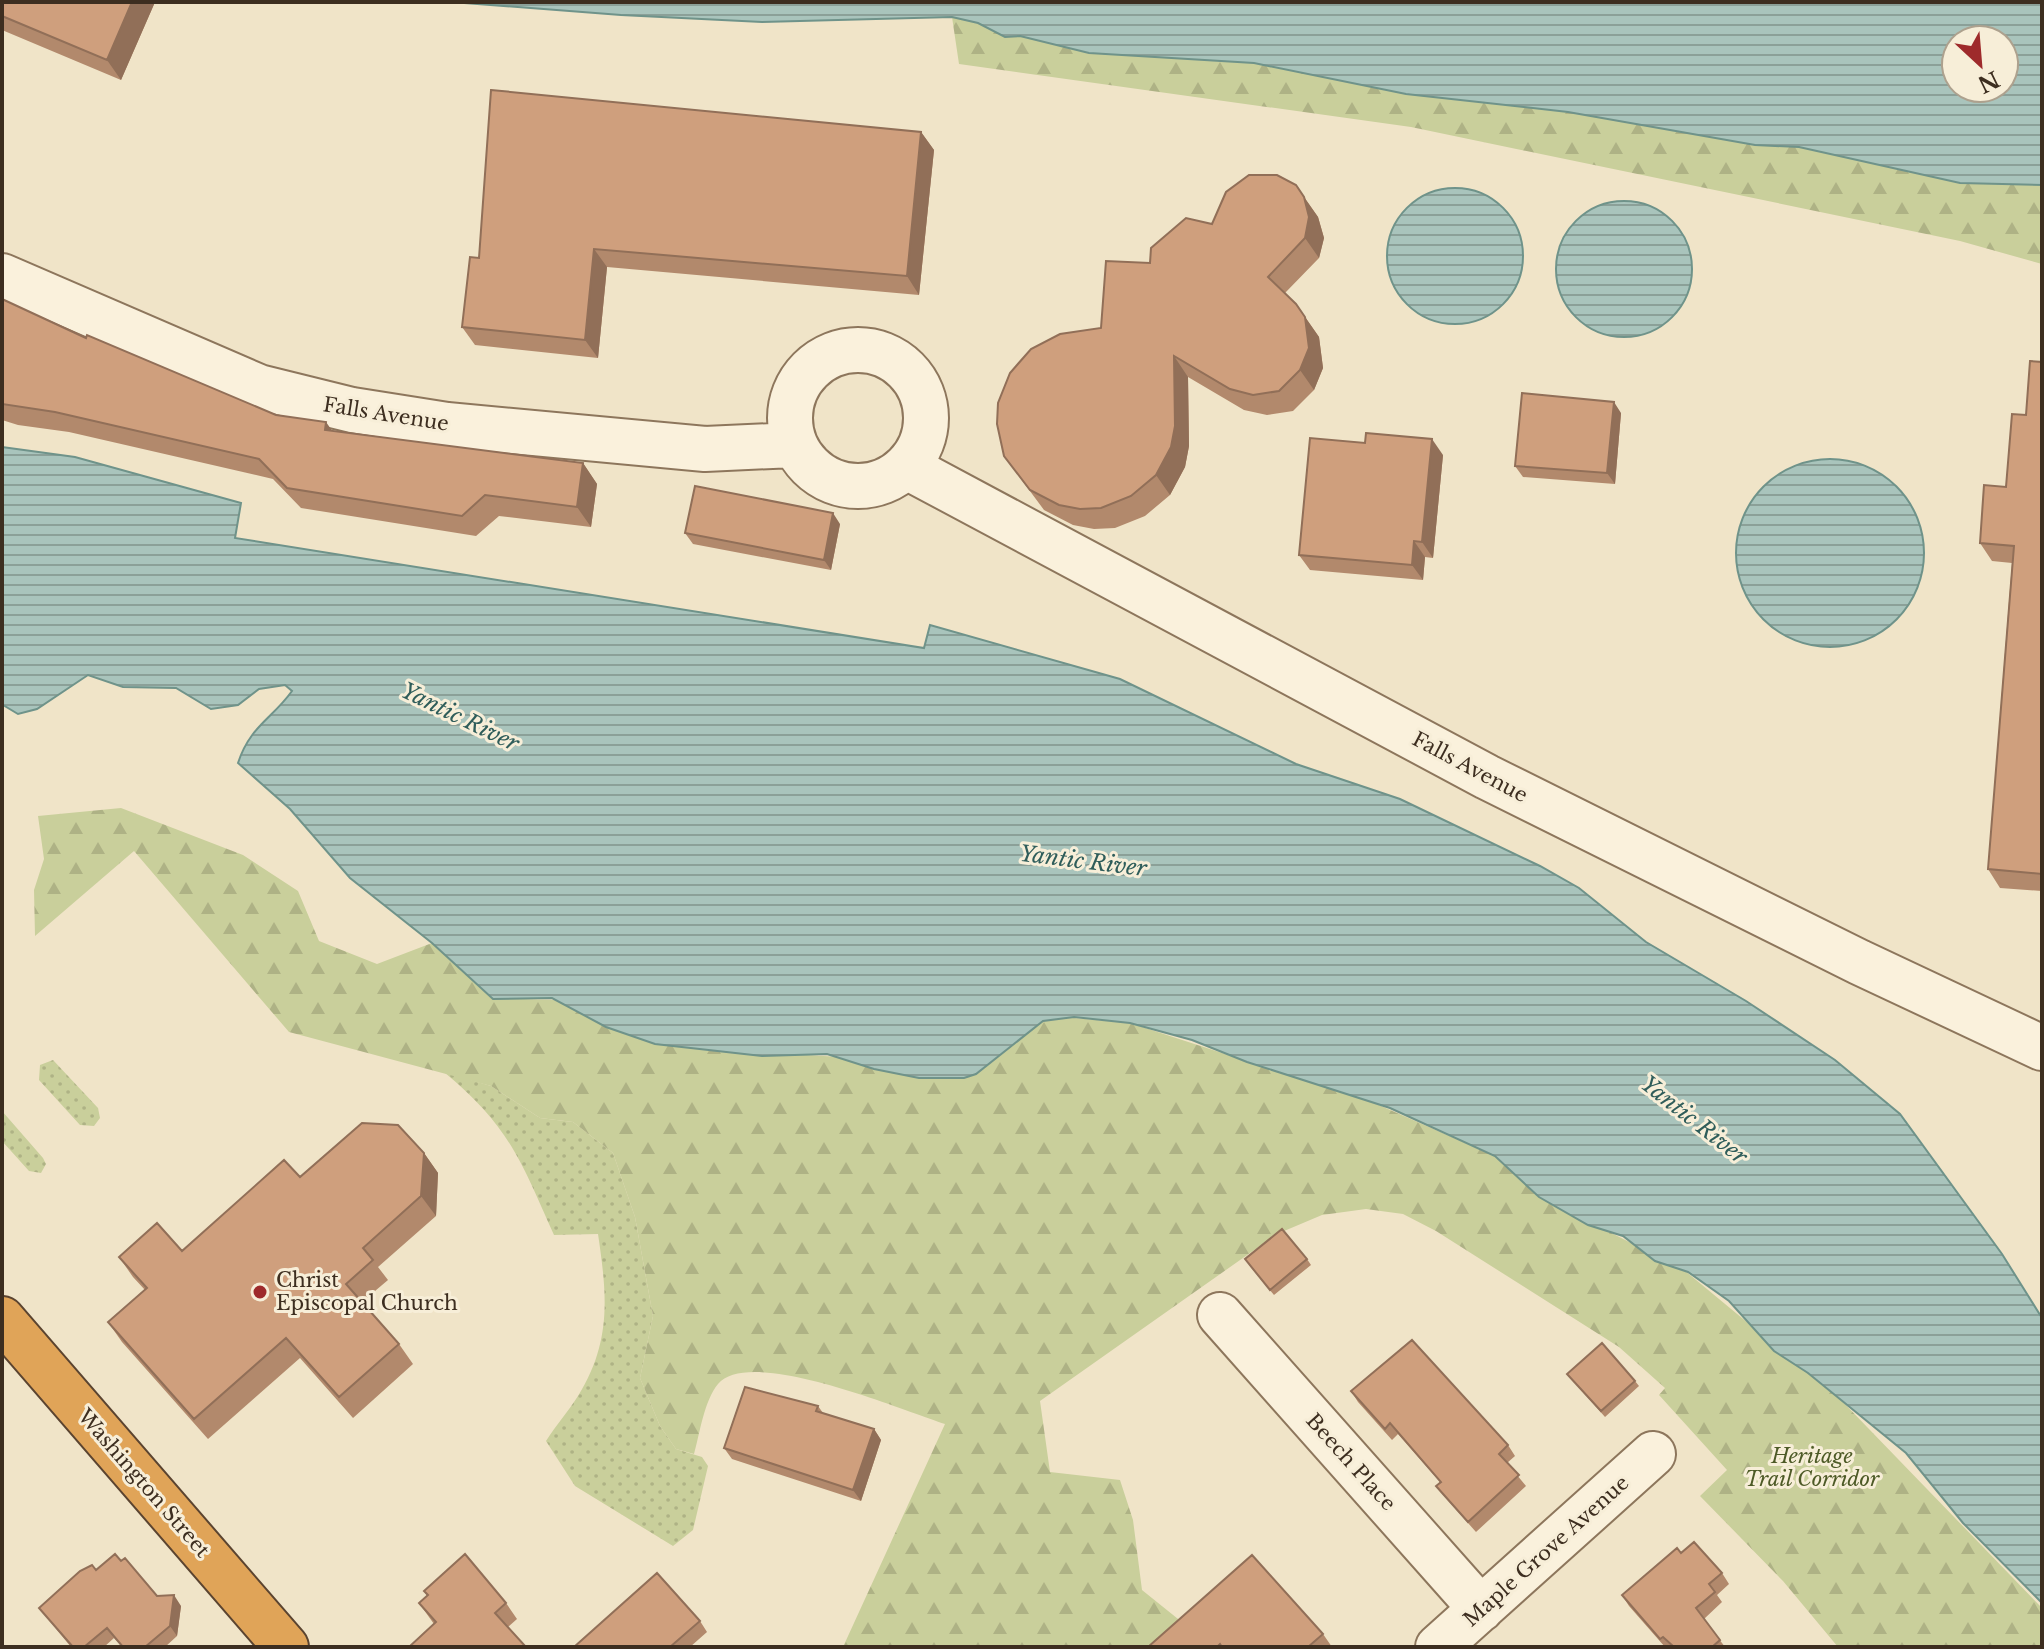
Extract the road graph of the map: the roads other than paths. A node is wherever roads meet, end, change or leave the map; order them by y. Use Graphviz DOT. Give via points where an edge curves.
graph roads {
  1 [pos="2,276"];
  2 [pos="794,445"];
  3 [pos="907,467"];
  4 [pos="2042,1048"];
  5 [pos="1220,1315"];
  6 [pos="2,1319"];
  7 [pos="1653,1454"];
  8 [pos="1481,1609"];
  9 [pos="286,1647"];
  10 [pos="1438,1647"];
  1 -- 2 [label="street, Falls Avenue" via="259,387 352,410 447,425 705,449"];
  2 -- 3 [label="street" via="818,475 854,487 873,486"];
  2 -- 3 [label="street" via="790,402 799,381 834,354 855,349 877,353 898,362 912,376 927,412 926,432"];
  3 -- 4 [label="street, Falls Avenue" via="1487,777"];
  5 -- 8 [label="street, Beech Place"];
  6 -- 9 [label="highway, Washington Street"];
  7 -- 8 [label="street, Maple Grove Avenue"];
  8 -- 10 [label="street, Maple Grove Avenue"];
}
